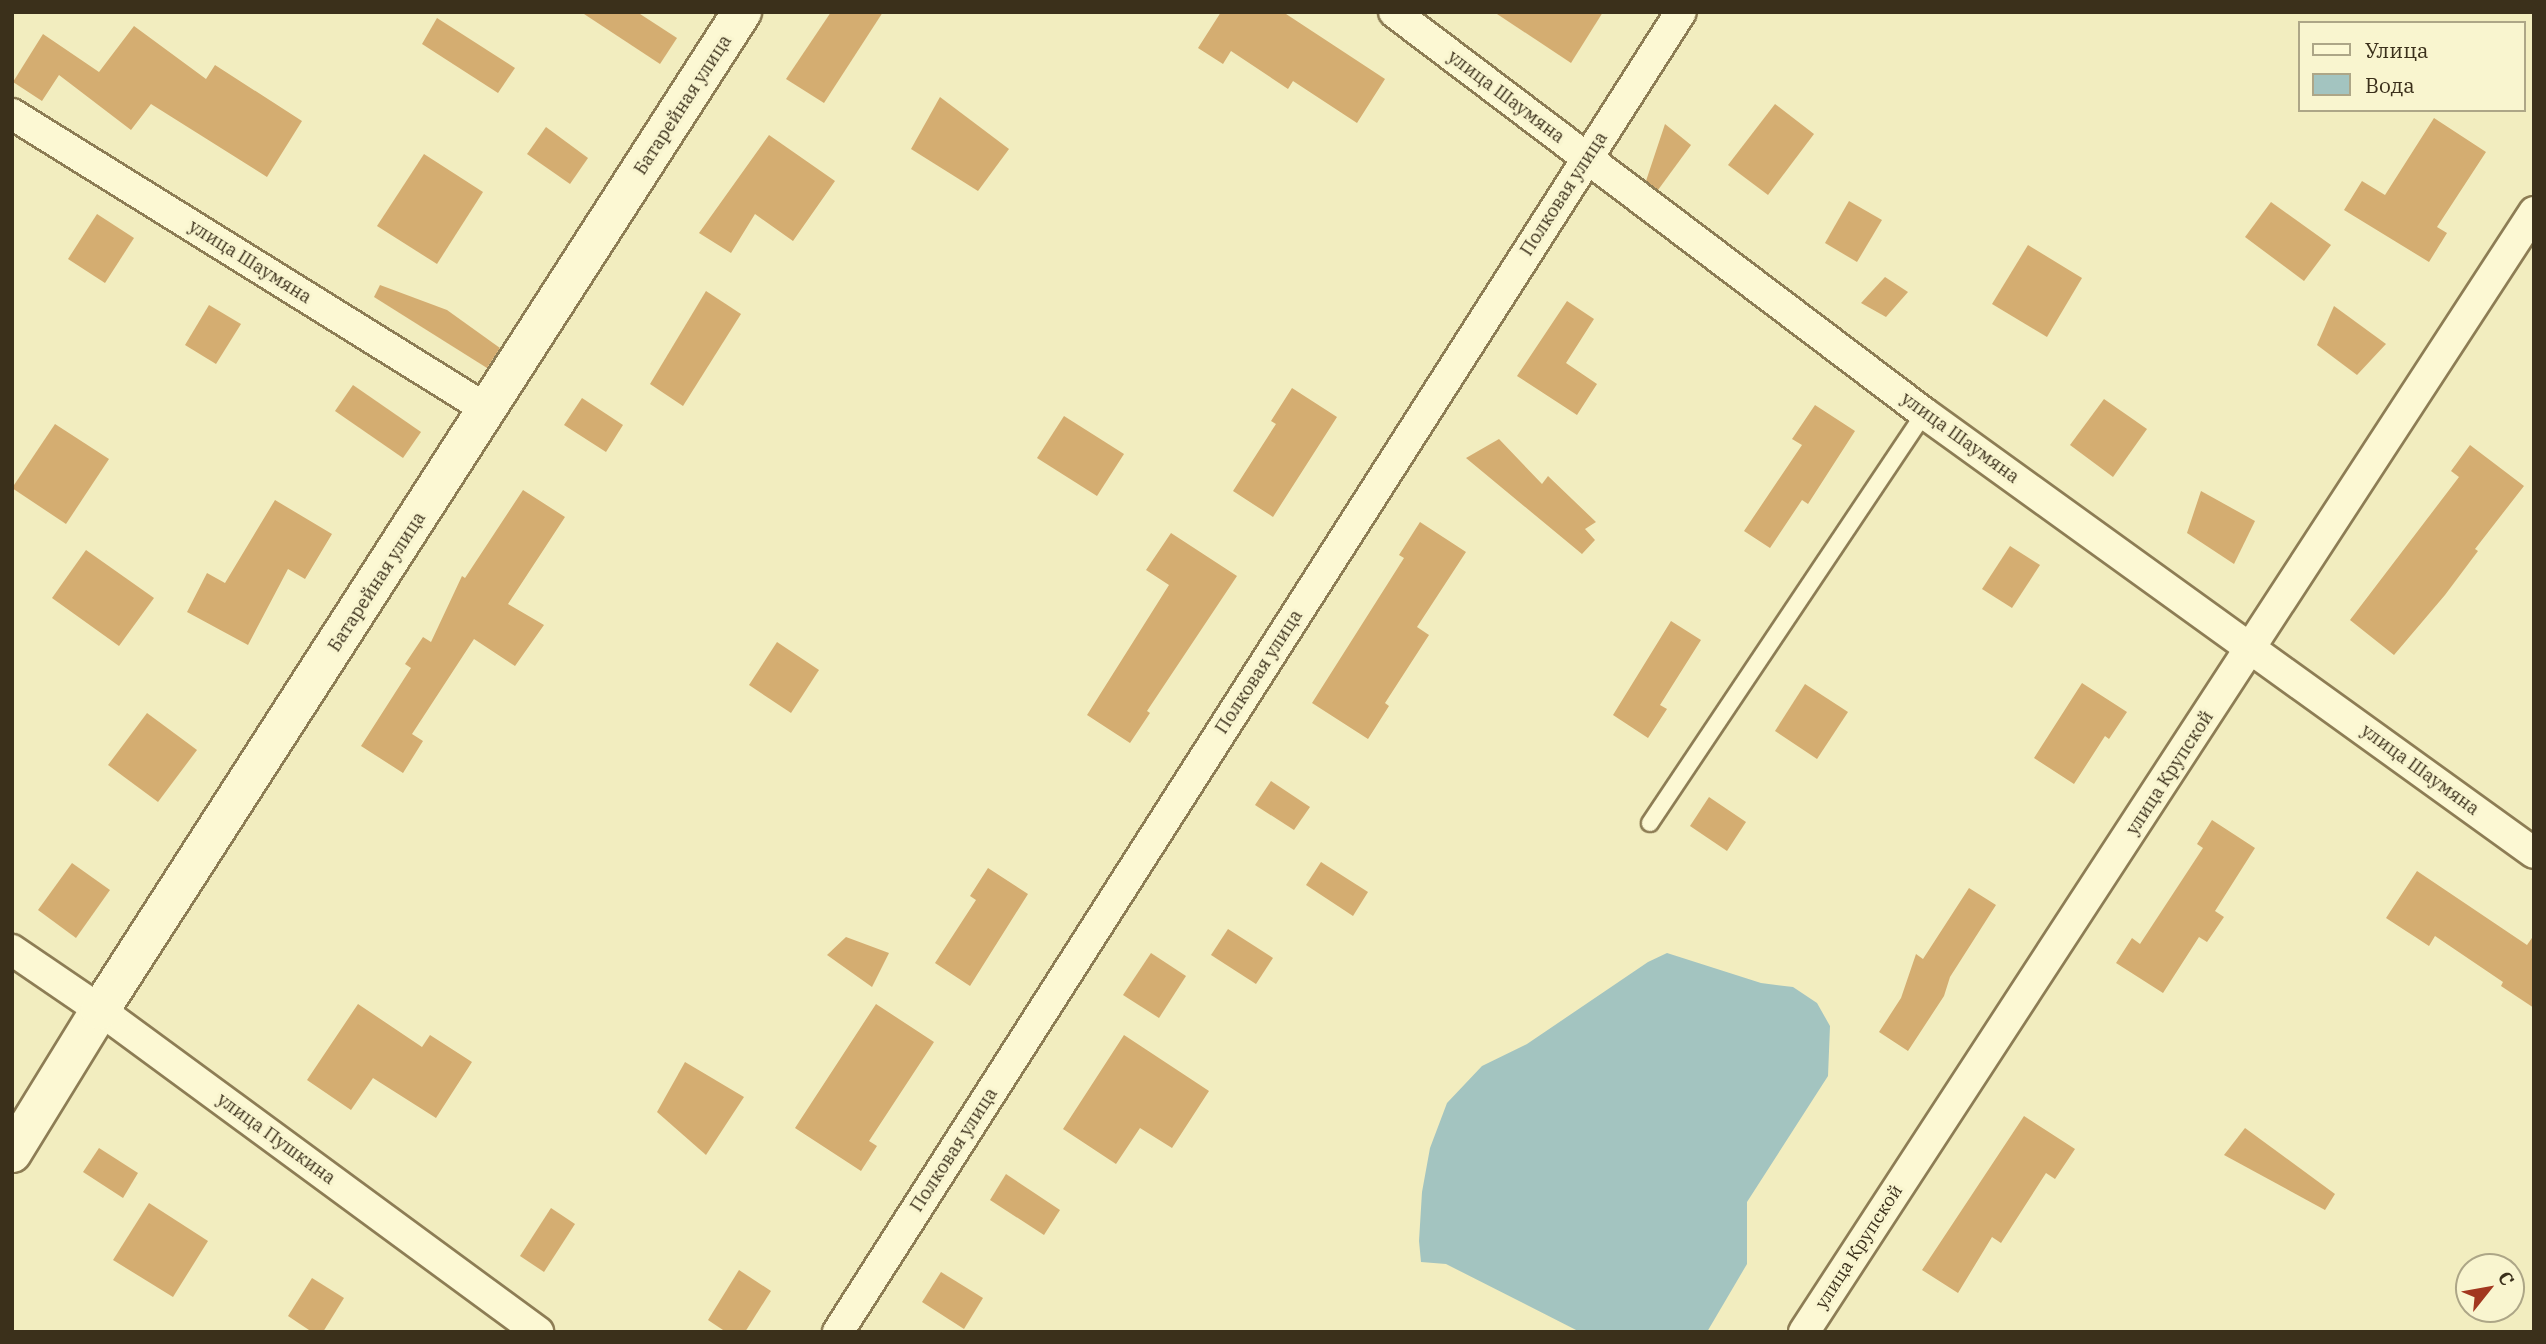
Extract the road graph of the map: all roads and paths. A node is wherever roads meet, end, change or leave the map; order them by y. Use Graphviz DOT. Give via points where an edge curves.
graph roads {
  1 [pos="743,12"];
  2 [pos="1394,12"];
  3 [pos="1681,12"];
  4 [pos="12,114"];
  5 [pos="1587,158"];
  6 [pos="2534,212"];
  7 [pos="488,410"];
  8 [pos="1924,413"];
  9 [pos="2252,648"];
  10 [pos="1650,823"];
  11 [pos="2534,853"];
  12 [pos="12,950"];
  13 [pos="100,1010"];
  14 [pos="12,1153"];
  15 [pos="538,1332"];
  16 [pos="838,1332"];
  17 [pos="1804,1332"];
  1 -- 7 [label="street, Батарейная улица"];
  2 -- 5 [label="street, улица Шаумяна"];
  3 -- 5 [label="street, Полковая улица"];
  4 -- 7 [label="street, улица Шаумяна"];
  5 -- 8 [label="street, улица Шаумяна"];
  5 -- 16 [label="street, Полковая улица"];
  6 -- 9 [label="street, улица Крупской"];
  7 -- 13 [label="street, Батарейная улица"];
  8 -- 9 [label="street, улица Шаумяна"];
  8 -- 10 [label="lane"];
  9 -- 11 [label="street, улица Шаумяна"];
  9 -- 17 [label="street, улица Крупской"];
  12 -- 13 [label="street, улица Пушкина"];
  13 -- 14 [label="street, Батарейная улица"];
  13 -- 15 [label="street, улица Пушкина"];
}
